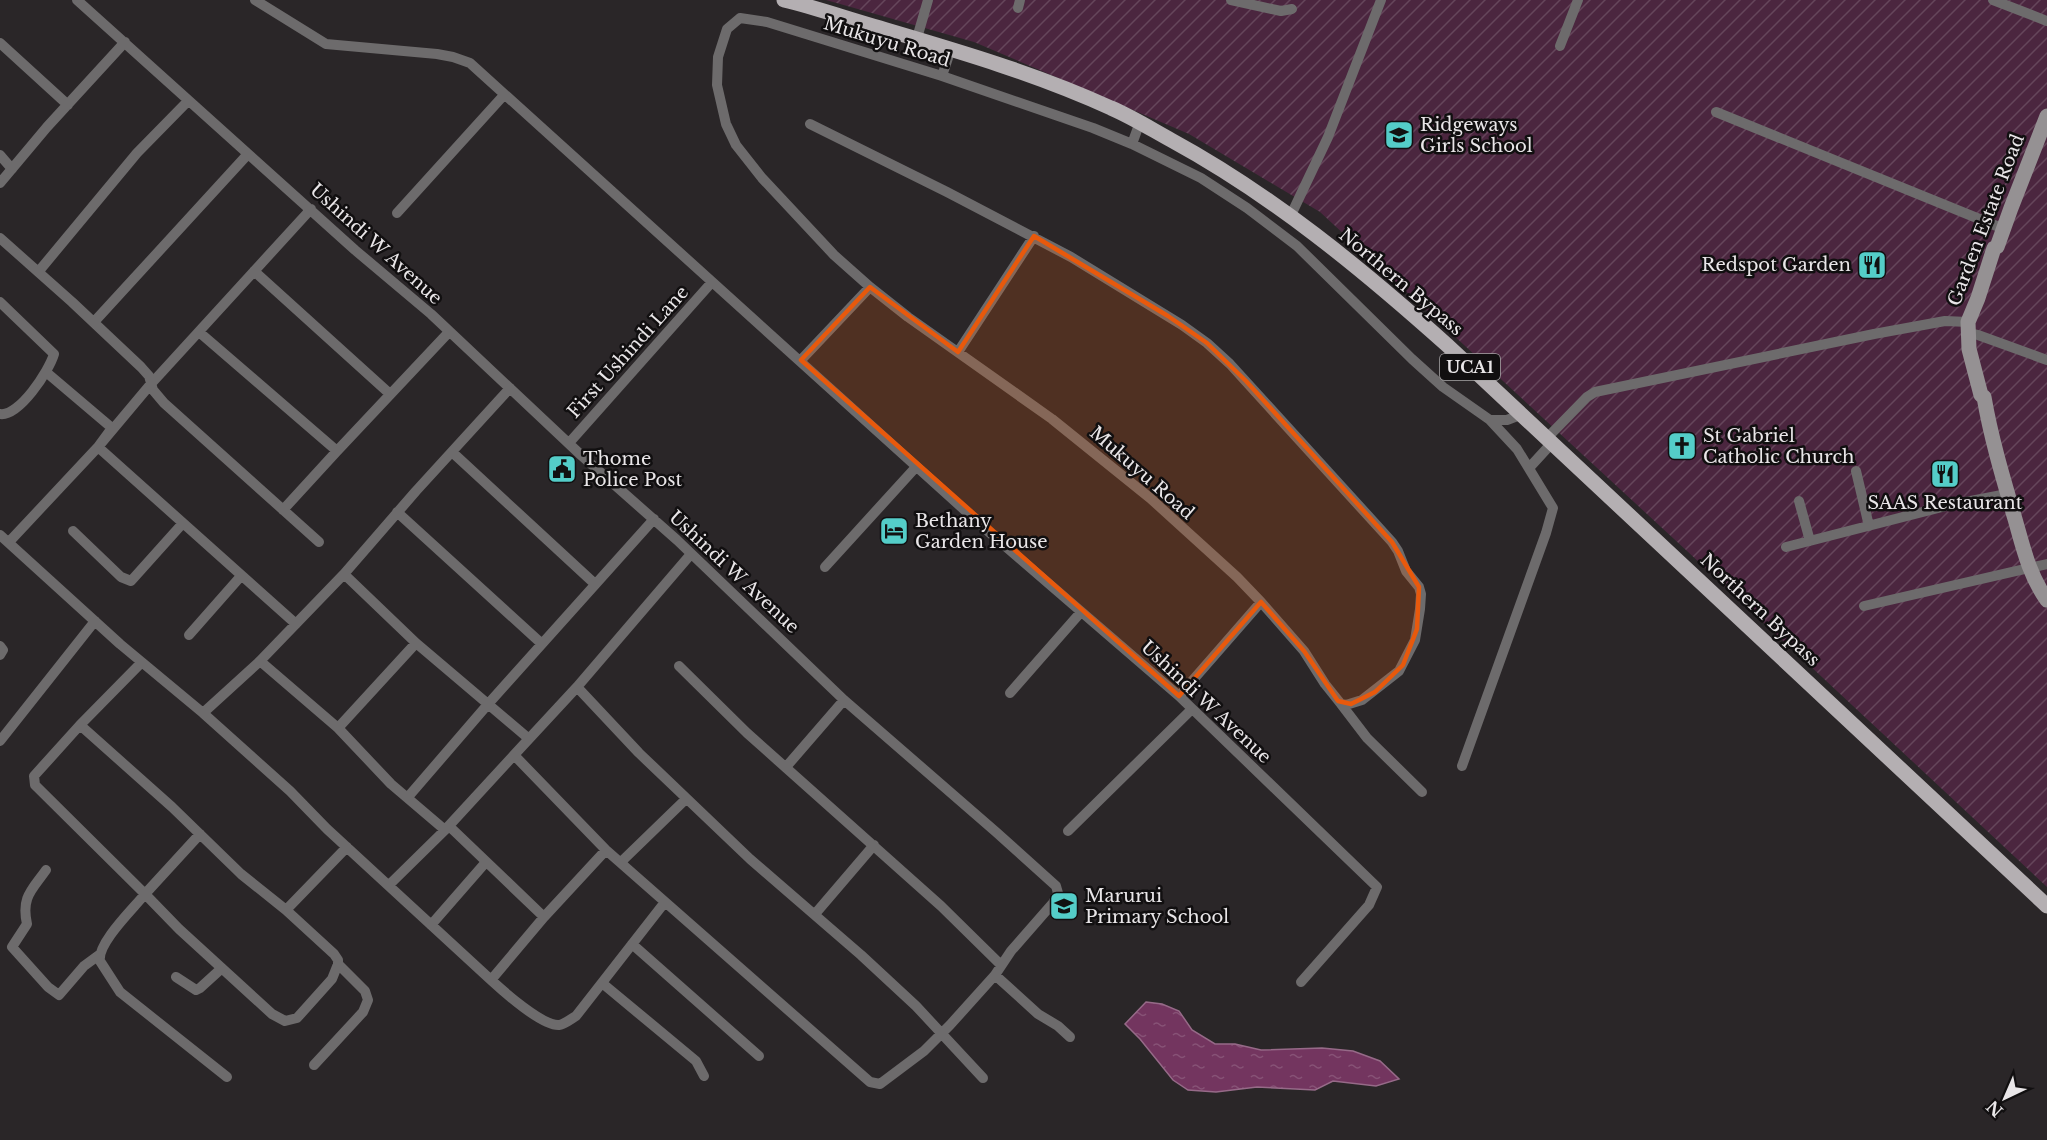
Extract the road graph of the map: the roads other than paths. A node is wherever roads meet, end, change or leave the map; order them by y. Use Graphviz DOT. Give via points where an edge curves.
graph roads {
  1 [pos="255,0"];
  2 [pos="784,0"];
  3 [pos="928,0"];
  4 [pos="1231,0"];
  5 [pos="1381,0"];
  6 [pos="1578,0"];
  7 [pos="1993,0"];
  8 [pos="82,2"];
  9 [pos="1292,9"];
  10 [pos="2047,21"];
  11 [pos="917,38"];
  12 [pos="124,42"];
  13 [pos="0,44"];
  14 [pos="1560,46"];
  15 [pos="951,49"];
  16 [pos="942,76"];
  17 [pos="504,94"];
  18 [pos="188,101"];
  19 [pos="68,105"];
  20 [pos="1716,112"];
  21 [pos="2047,116"];
  22 [pos="1140,122"];
  23 [pos="810,124"];
  24 [pos="1132,144"];
  25 [pos="248,154"];
  26 [pos="0,155"];
  27 [pos="12,169"];
  28 [pos="0,183"];
  29 [pos="311,209"];
  30 [pos="397,213"];
  31 [pos="1291,215"];
  32 [pos="2004,229"];
  33 [pos="1308,230"];
  34 [pos="1034,236"];
  35 [pos="0,238"];
  36 [pos="1297,246"];
  37 [pos="39,271"];
  38 [pos="254,271"];
  39 [pos="712,282"];
  40 [pos="870,287"];
  41 [pos="0,302"];
  42 [pos="94,322"];
  43 [pos="1968,322"];
  44 [pos="199,332"];
  45 [pos="449,332"];
  46 [pos="1968,338"];
  47 [pos="958,352"];
  48 [pos="801,360"];
  49 [pos="2047,360"];
  50 [pos="46,372"];
  51 [pos="150,385"];
  52 [pos="510,388"];
  53 [pos="390,394"];
  54 [pos="0,414"];
  55 [pos="1520,415"];
  56 [pos="1490,420"];
  57 [pos="1549,442"];
  58 [pos="569,443"];
  59 [pos="98,447"];
  60 [pos="337,451"];
  61 [pos="452,452"];
  62 [pos="916,466"];
  63 [pos="1529,468"];
  64 [pos="1856,471"];
  65 [pos="2007,494"];
  66 [pos="1798,501"];
  67 [pos="284,510"];
  68 [pos="397,512"];
  69 [pos="654,519"];
  70 [pos="183,523"];
  71 [pos="1869,526"];
  72 [pos="74,531"];
  73 [pos="0,535"];
  74 [pos="1810,541"];
  75 [pos="9,542"];
  76 [pos="319,542"];
  77 [pos="1786,547"];
  78 [pos="691,554"];
  79 [pos="2047,564"];
  80 [pos="825,567"];
  81 [pos="2030,570"];
  82 [pos="344,574"];
  83 [pos="241,576"];
  84 [pos="595,584"];
  85 [pos="2047,600"];
  86 [pos="1261,602"];
  87 [pos="1863,606"];
  88 [pos="1081,612"];
  89 [pos="95,621"];
  90 [pos="296,624"];
  91 [pos="189,635"];
  92 [pos="416,643"];
  93 [pos="542,644"];
  94 [pos="0,646"];
  95 [pos="0,655"];
  96 [pos="260,661"];
  97 [pos="141,663"];
  98 [pos="679,666"];
  99 [pos="577,687"];
  100 [pos="1010,693"];
  101 [pos="1179,696"];
  102 [pos="844,699"];
  103 [pos="489,703"];
  104 [pos="1341,704"];
  105 [pos="1192,709"];
  106 [pos="203,713"];
  107 [pos="80,725"];
  108 [pos="338,728"];
  109 [pos="528,738"];
  110 [pos="0,741"];
  111 [pos="514,755"];
  112 [pos="1462,766"];
  113 [pos="786,767"];
  114 [pos="1422,792"];
  115 [pos="408,797"];
  116 [pos="686,798"];
  117 [pos="447,828"];
  118 [pos="1068,831"];
  119 [pos="200,834"];
  120 [pos="874,845"];
  121 [pos="346,847"];
  122 [pos="606,850"];
  123 [pos="486,862"];
  124 [pos="621,862"];
  125 [pos="46,870"];
  126 [pos="389,885"];
  127 [pos="145,894"];
  128 [pos="665,902"];
  129 [pos="2047,906"];
  130 [pos="286,910"];
  131 [pos="815,914"];
  132 [pos="544,917"];
  133 [pos="431,925"];
  134 [pos="632,944"];
  135 [pos="99,955"];
  136 [pos="338,964"];
  137 [pos="1001,965"];
  138 [pos="222,968"];
  139 [pos="995,975"];
  140 [pos="176,976"];
  141 [pos="490,980"];
  142 [pos="1301,982"];
  143 [pos="602,983"];
  144 [pos="941,1034"];
  145 [pos="1070,1037"];
  146 [pos="759,1056"];
  147 [pos="314,1065"];
  148 [pos="704,1076"];
  149 [pos="227,1077"];
  150 [pos="983,1078"];
  1 -- 17 [label="street, Ushindi W Avenue" via="326,44 463,60"];
  2 -- 11 [label="main road, Northern Bypass / UCA1"];
  3 -- 11 [label="street"];
  4 -- 9 [label="street" via="1281,11"];
  5 -- 31 [label="street" via="1328,136"];
  6 -- 14 [label="street"];
  7 -- 10 [label="street"];
  8 -- 12 [label="street, Ushindi W Avenue"];
  11 -- 15 [label="main road, Northern Bypass / UCA1"];
  12 -- 18 [label="street, Ushindi W Avenue"];
  12 -- 19 [label="street"];
  13 -- 19 [label="street"];
  15 -- 16 [label="street"];
  15 -- 22 [label="main road, Northern Bypass / UCA1" via="1054,84"];
  16 -- 24 [label="street, Mukuyu Road"];
  16 -- 40 [label="street, Mukuyu Road" via="750,18 736,20 727,29 718,57 717,85 726,124 736,145 819,240"];
  17 -- 30 [label="street"];
  17 -- 39 [label="street, Ushindi W Avenue"];
  18 -- 25 [label="street, Ushindi W Avenue"];
  18 -- 37 [label="street" via="137,153"];
  19 -- 27 [label="street"];
  20 -- 32 [label="street"];
  21 -- 32 [label="street, Garden Estate Road"];
  22 -- 24 [label="street"];
  22 -- 31 [label="main road, Northern Bypass / UCA1"];
  23 -- 34 [label="street"];
  24 -- 36 [label="street, Mukuyu Road" via="1207,182"];
  25 -- 29 [label="street, Ushindi W Avenue"];
  25 -- 42 [label="street"];
  26 -- 27 [label="street"];
  27 -- 28 [label="street"];
  29 -- 38 [label="street"];
  29 -- 45 [label="street, Ushindi W Avenue"];
  31 -- 33 [label="main road, Northern Bypass / UCA1"];
  32 -- 43 [label="street, Garden Estate Road"];
  33 -- 36 [label="street"];
  33 -- 55 [label="main road, Northern Bypass / UCA1" via="1429,329"];
  34 -- 47 [label="street"];
  34 -- 104 [label="street" via="1207,343 1355,499 1398,551 1421,594 1414,640 1403,665 1386,683 1362,700"];
  35 -- 37 [label="street"];
  36 -- 56 [label="street, Mukuyu Road" via="1425,372"];
  37 -- 42 [label="street"];
  38 -- 44 [label="street"];
  38 -- 53 [label="street"];
  39 -- 48 [label="street, Ushindi W Avenue"];
  39 -- 58 [label="street, First Ushindi Lane"];
  40 -- 47 [label="street, Mukuyu Road"];
  40 -- 48 [label="street"];
  41 -- 50 [label="street" via="53,352"];
  42 -- 51 [label="street" via="147,372"];
  43 -- 46 [label="street, Garden Estate Road"];
  43 -- 57 [label="street" via="1945,321 1874,334 1595,392"];
  44 -- 51 [label="street"];
  44 -- 60 [label="street"];
  45 -- 52 [label="street, Ushindi W Avenue"];
  45 -- 53 [label="street"];
  46 -- 49 [label="street" via="1978,335"];
  46 -- 65 [label="street, Garden Estate Road"];
  47 -- 86 [label="street, Mukuyu Road" via="1108,463"];
  48 -- 62 [label="street, Ushindi W Avenue"];
  50 -- 54 [label="street" via="14,410"];
  50 -- 59 [label="street" via="112,428"];
  51 -- 59 [label="street"];
  51 -- 67 [label="street" via="164,403"];
  52 -- 58 [label="street, Ushindi W Avenue"];
  52 -- 61 [label="street"];
  53 -- 60 [label="street"];
  55 -- 56 [label="street"];
  55 -- 57 [label="main road, Northern Bypass / UCA1"];
  56 -- 63 [label="street, Mukuyu Road"];
  57 -- 63 [label="street"];
  57 -- 129 [label="main road, Northern Bypass / UCA1"];
  58 -- 69 [label="street, Ushindi W Avenue"];
  59 -- 70 [label="street"];
  59 -- 75 [label="street"];
  60 -- 67 [label="street"];
  61 -- 68 [label="street"];
  61 -- 84 [label="street"];
  62 -- 80 [label="street"];
  62 -- 88 [label="street, Ushindi W Avenue"];
  63 -- 112 [label="street, Mukuyu Road" via="1552,504 1552,515"];
  64 -- 71 [label="street"];
  65 -- 71 [label="street"];
  65 -- 81 [label="street, Garden Estate Road"];
  66 -- 74 [label="street"];
  67 -- 76 [label="street"];
  68 -- 82 [label="street"];
  68 -- 93 [label="street"];
  69 -- 78 [label="street, Ushindi W Avenue"];
  69 -- 84 [label="street"];
  70 -- 72 [label="street" via="131,581 121,577"];
  70 -- 83 [label="street"];
  71 -- 74 [label="street"];
  73 -- 75 [label="street"];
  74 -- 77 [label="street"];
  75 -- 89 [label="street"];
  78 -- 99 [label="street"];
  78 -- 102 [label="street, Ushindi W Avenue"];
  79 -- 81 [label="street"];
  81 -- 85 [label="street, Garden Estate Road"];
  81 -- 87 [label="street"];
  82 -- 90 [label="street"];
  82 -- 92 [label="street"];
  83 -- 90 [label="street"];
  83 -- 91 [label="street"];
  84 -- 93 [label="street"];
  86 -- 101 [label="street"];
  86 -- 104 [label="street, Mukuyu Road" via="1304,651"];
  88 -- 100 [label="street"];
  88 -- 101 [label="street, Ushindi W Avenue"];
  89 -- 97 [label="street"];
  89 -- 110 [label="street"];
  90 -- 96 [label="street"];
  92 -- 103 [label="street"];
  92 -- 108 [label="street"];
  93 -- 103 [label="street"];
  94 -- 95 [label="street"];
  96 -- 106 [label="street"];
  96 -- 108 [label="street"];
  97 -- 106 [label="street"];
  97 -- 107 [label="street"];
  98 -- 113 [label="street"];
  99 -- 109 [label="street"];
  99 -- 116 [label="street"];
  101 -- 105 [label="street, Ushindi W Avenue"];
  102 -- 113 [label="street"];
  102 -- 137 [label="street, Ushindi W Avenue" via="1058,890 1053,903"];
  103 -- 109 [label="street"];
  103 -- 115 [label="street"];
  104 -- 114 [label="street, Mukuyu Road" via="1367,738"];
  105 -- 118 [label="street"];
  105 -- 142 [label="street, Ushindi W Avenue" via="1377,887 1369,904"];
  106 -- 121 [label="street"];
  107 -- 119 [label="street"];
  107 -- 127 [label="street" via="34,776 35,785"];
  108 -- 115 [label="street"];
  109 -- 111 [label="street"];
  111 -- 117 [label="street"];
  111 -- 122 [label="street"];
  113 -- 120 [label="street"];
  115 -- 117 [label="street"];
  116 -- 124 [label="street"];
  116 -- 131 [label="street"];
  117 -- 123 [label="street"];
  117 -- 126 [label="street"];
  119 -- 127 [label="street"];
  119 -- 130 [label="street"];
  120 -- 131 [label="street"];
  120 -- 137 [label="street"];
  121 -- 126 [label="street"];
  121 -- 130 [label="street"];
  122 -- 124 [label="street"];
  122 -- 132 [label="street"];
  123 -- 132 [label="street"];
  123 -- 133 [label="street"];
  124 -- 128 [label="street"];
  125 -- 135 [label="street" via="27,898 27,924 12,947 59,995"];
  126 -- 133 [label="street"];
  127 -- 135 [label="street"];
  127 -- 138 [label="street"];
  128 -- 134 [label="street"];
  128 -- 144 [label="street, Ushindi W Avenue" via="870,1082 878,1085 899,1071"];
  130 -- 136 [label="street" via="334,954"];
  131 -- 144 [label="street" via="916,1006"];
  132 -- 141 [label="street"];
  133 -- 141 [label="street"];
  134 -- 143 [label="street"];
  134 -- 146 [label="street"];
  135 -- 149 [label="street" via="103,969 120,992"];
  136 -- 138 [label="street" via="332,979 297,1018 285,1021 272,1014"];
  136 -- 147 [label="street" via="365,991 368,1000 363,1012"];
  137 -- 139 [label="street, Ushindi W Avenue"];
  138 -- 140 [label="street" via="196,990"];
  139 -- 144 [label="street, Ushindi W Avenue"];
  139 -- 145 [label="street"];
  141 -- 143 [label="street" via="548,1023 560,1025 576,1016"];
  143 -- 148 [label="street" via="696,1060"];
  144 -- 150 [label="street"];
}
